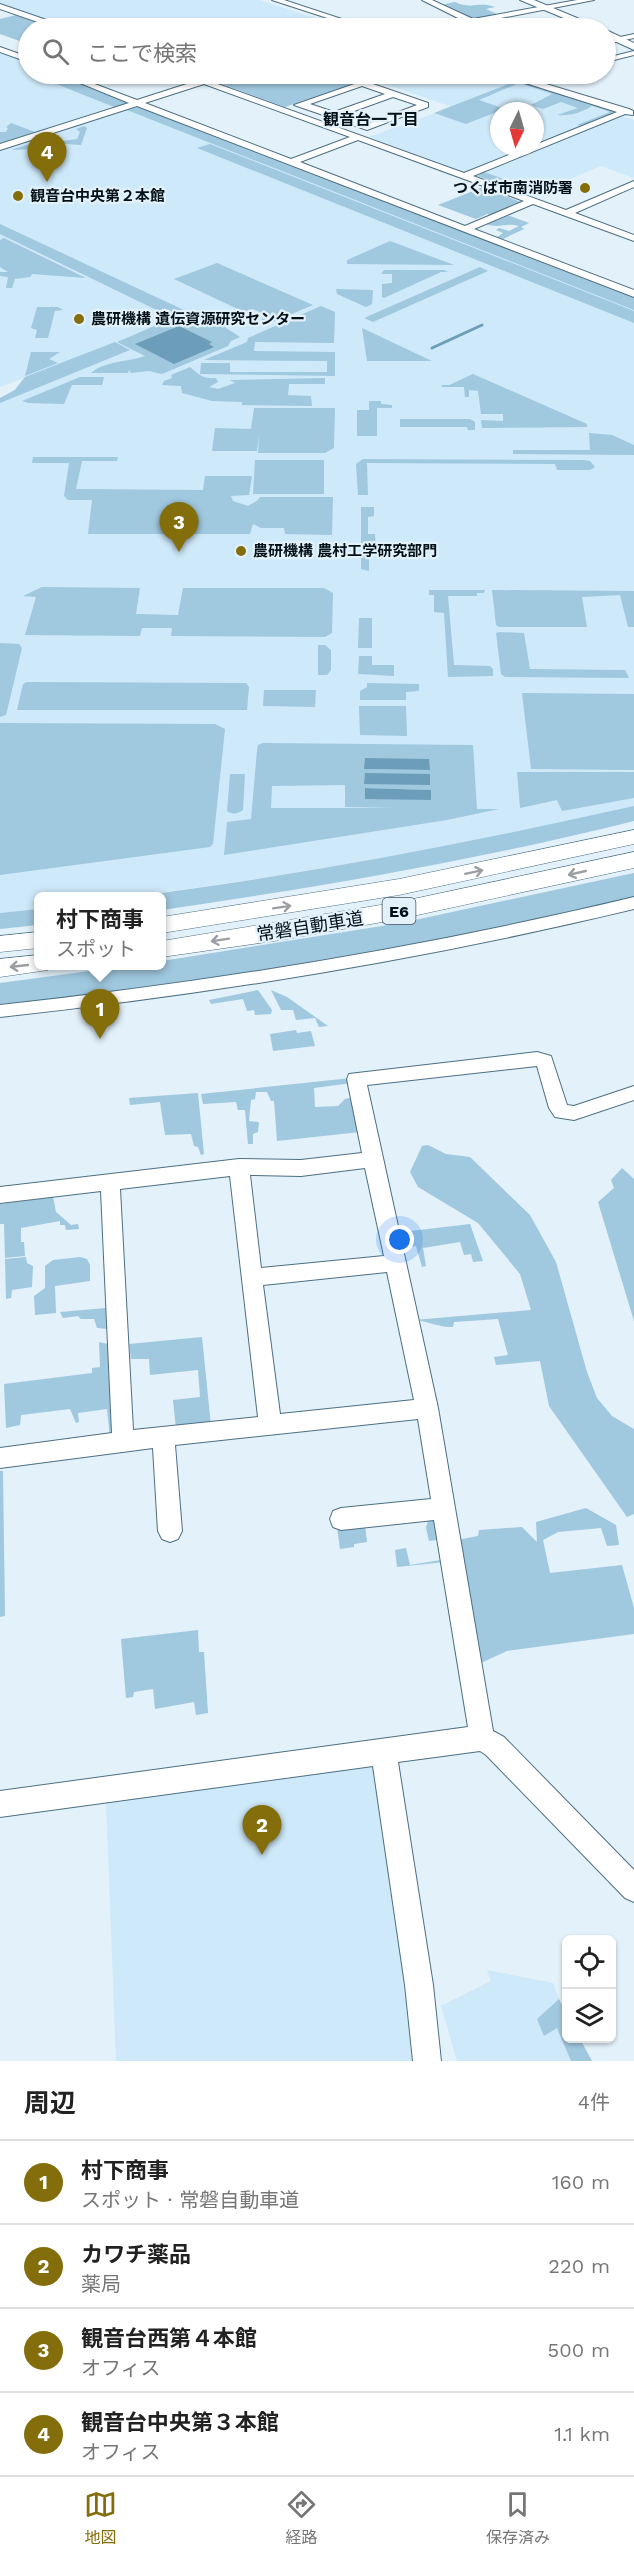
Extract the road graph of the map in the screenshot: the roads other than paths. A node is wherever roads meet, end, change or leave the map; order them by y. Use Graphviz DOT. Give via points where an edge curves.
graph roads {
  1 [pos="276,0"];
  2 [pos="426,0"];
  3 [pos="525,0"];
  4 [pos="590,0"];
  5 [pos="0,6"];
  6 [pos="549,8"];
  7 [pos="33,18"];
  8 [pos="333,18"];
  9 [pos="465,18"];
  10 [pos="489,18"];
  11 [pos="570,18"];
  12 [pos="634,36"];
  13 [pos="618,39"];
  14 [pos="634,47"];
  15 [pos="0,50"];
  16 [pos="634,53"];
  17 [pos="18,54"];
  18 [pos="14,55"];
  19 [pos="18,56"];
  20 [pos="616,58"];
  21 [pos="88,84"];
  22 [pos="196,84"];
  23 [pos="213,84"];
  24 [pos="358,84"];
  25 [pos="364,84"];
  26 [pos="538,84"];
  27 [pos="393,94"];
  28 [pos="632,101"];
  29 [pos="138,103"];
  30 [pos="303,104"];
  31 [pos="611,106"];
  32 [pos="284,110"];
  33 [pos="630,113"];
  34 [pos="335,115"];
  35 [pos="359,137"];
  36 [pos="0,147"];
  37 [pos="292,162"];
  38 [pos="465,176"];
  39 [pos="633,185"];
  40 [pos="533,201"];
  41 [pos="595,201"];
  42 [pos="605,205"];
  43 [pos="567,213"];
  44 [pos="466,229"];
  45 [pos="634,238"];
  46 [pos="634,294"];
  47 [pos="634,837"];
  48 [pos="634,860"];
  49 [pos="634,903"];
  50 [pos="166,924"];
  51 [pos="34,941"];
  52 [pos="0,944"];
  53 [pos="166,948"];
  54 [pos="34,965"];
  55 [pos="0,968"];
  56 [pos="0,1011"];
  57 [pos="634,1093"];
  58 [pos="373,1159"];
  59 [pos="239,1167"];
  60 [pos="110,1182"];
  61 [pos="0,1195"];
  62 [pos="395,1263"];
  63 [pos="252,1278"];
  64 [pos="427,1408"];
  65 [pos="270,1425"];
  66 [pos="163,1437"];
  67 [pos="123,1441"];
  68 [pos="0,1458"];
  69 [pos="444,1508"];
  70 [pos="341,1519"];
  71 [pos="170,1531"];
  72 [pos="482,1738"];
  73 [pos="383,1750"];
  74 [pos="0,1804"];
  75 [pos="634,1889"];
  76 [pos="427,2061"];
  1 -- 8 [label="street"];
  2 -- 9 [label="street"];
  3 -- 6 [label="main road"];
  4 -- 6 [label="street"];
  5 -- 7 [label="street"];
  6 -- 10 [label="street"];
  6 -- 11 [label="main road"];
  12 -- 13 [label="street"];
  13 -- 14 [label="main road"];
  15 -- 18 [label="street"];
  16 -- 20 [label="street"];
  17 -- 18 [label="street"];
  18 -- 19 [label="street"];
  21 -- 29 [label="street"];
  22 -- 29 [label="street"];
  23 -- 32 [label="street"];
  24 -- 30 [label="street"];
  25 -- 27 [label="street"];
  26 -- 31 [label="street"];
  27 -- 34 [label="street"];
  27 -- 34 [label="street" via="425,105 367,127"];
  28 -- 31 [label="street"];
  29 -- 36 [label="street"];
  29 -- 37 [label="street"];
  30 -- 32 [label="street"];
  30 -- 34 [label="street"];
  31 -- 33 [label="street"];
  32 -- 35 [label="street"];
  33 -- 38 [label="street"];
  35 -- 37 [label="street"];
  35 -- 38 [label="street"];
  37 -- 44 [label="street"];
  38 -- 40 [label="street"];
  39 -- 41 [label="street"];
  40 -- 43 [label="street"];
  40 -- 44 [label="street"];
  41 -- 42 [label="street"];
  41 -- 43 [label="street"];
  43 -- 45 [label="street"];
  44 -- 46 [label="street"];
  50 -- 47 [label="highway, 常磐自動車道 / E6, one-way" via="436,880"];
  48 -- 53 [label="highway, 常磐自動車道 / E6, one-way" via="448,902"];
  49 -- 56 [label="street" via="265,977"];
  51 -- 52 [label="highway"];
  54 -- 55 [label="highway, one-way"];
  57 -- 58 [label="street" via="574,1113 562,1112 545,1061 537,1059 356,1079"];
  58 -- 59 [label="street" via="301,1168"];
  58 -- 62 [label="street"];
  59 -- 60 [label="street"];
  59 -- 63 [label="street"];
  60 -- 61 [label="street"];
  60 -- 67 [label="street"];
  62 -- 63 [label="street"];
  62 -- 64 [label="street"];
  63 -- 65 [label="street"];
  64 -- 65 [label="street"];
  64 -- 69 [label="street"];
  65 -- 66 [label="street"];
  66 -- 67 [label="street"];
  66 -- 71 [label="street"];
  67 -- 68 [label="street"];
  69 -- 70 [label="street"];
  69 -- 72 [label="street"];
  72 -- 73 [label="street"];
  72 -- 75 [label="street" via="495,1746"];
  73 -- 74 [label="street"];
  73 -- 76 [label="street"];
}
